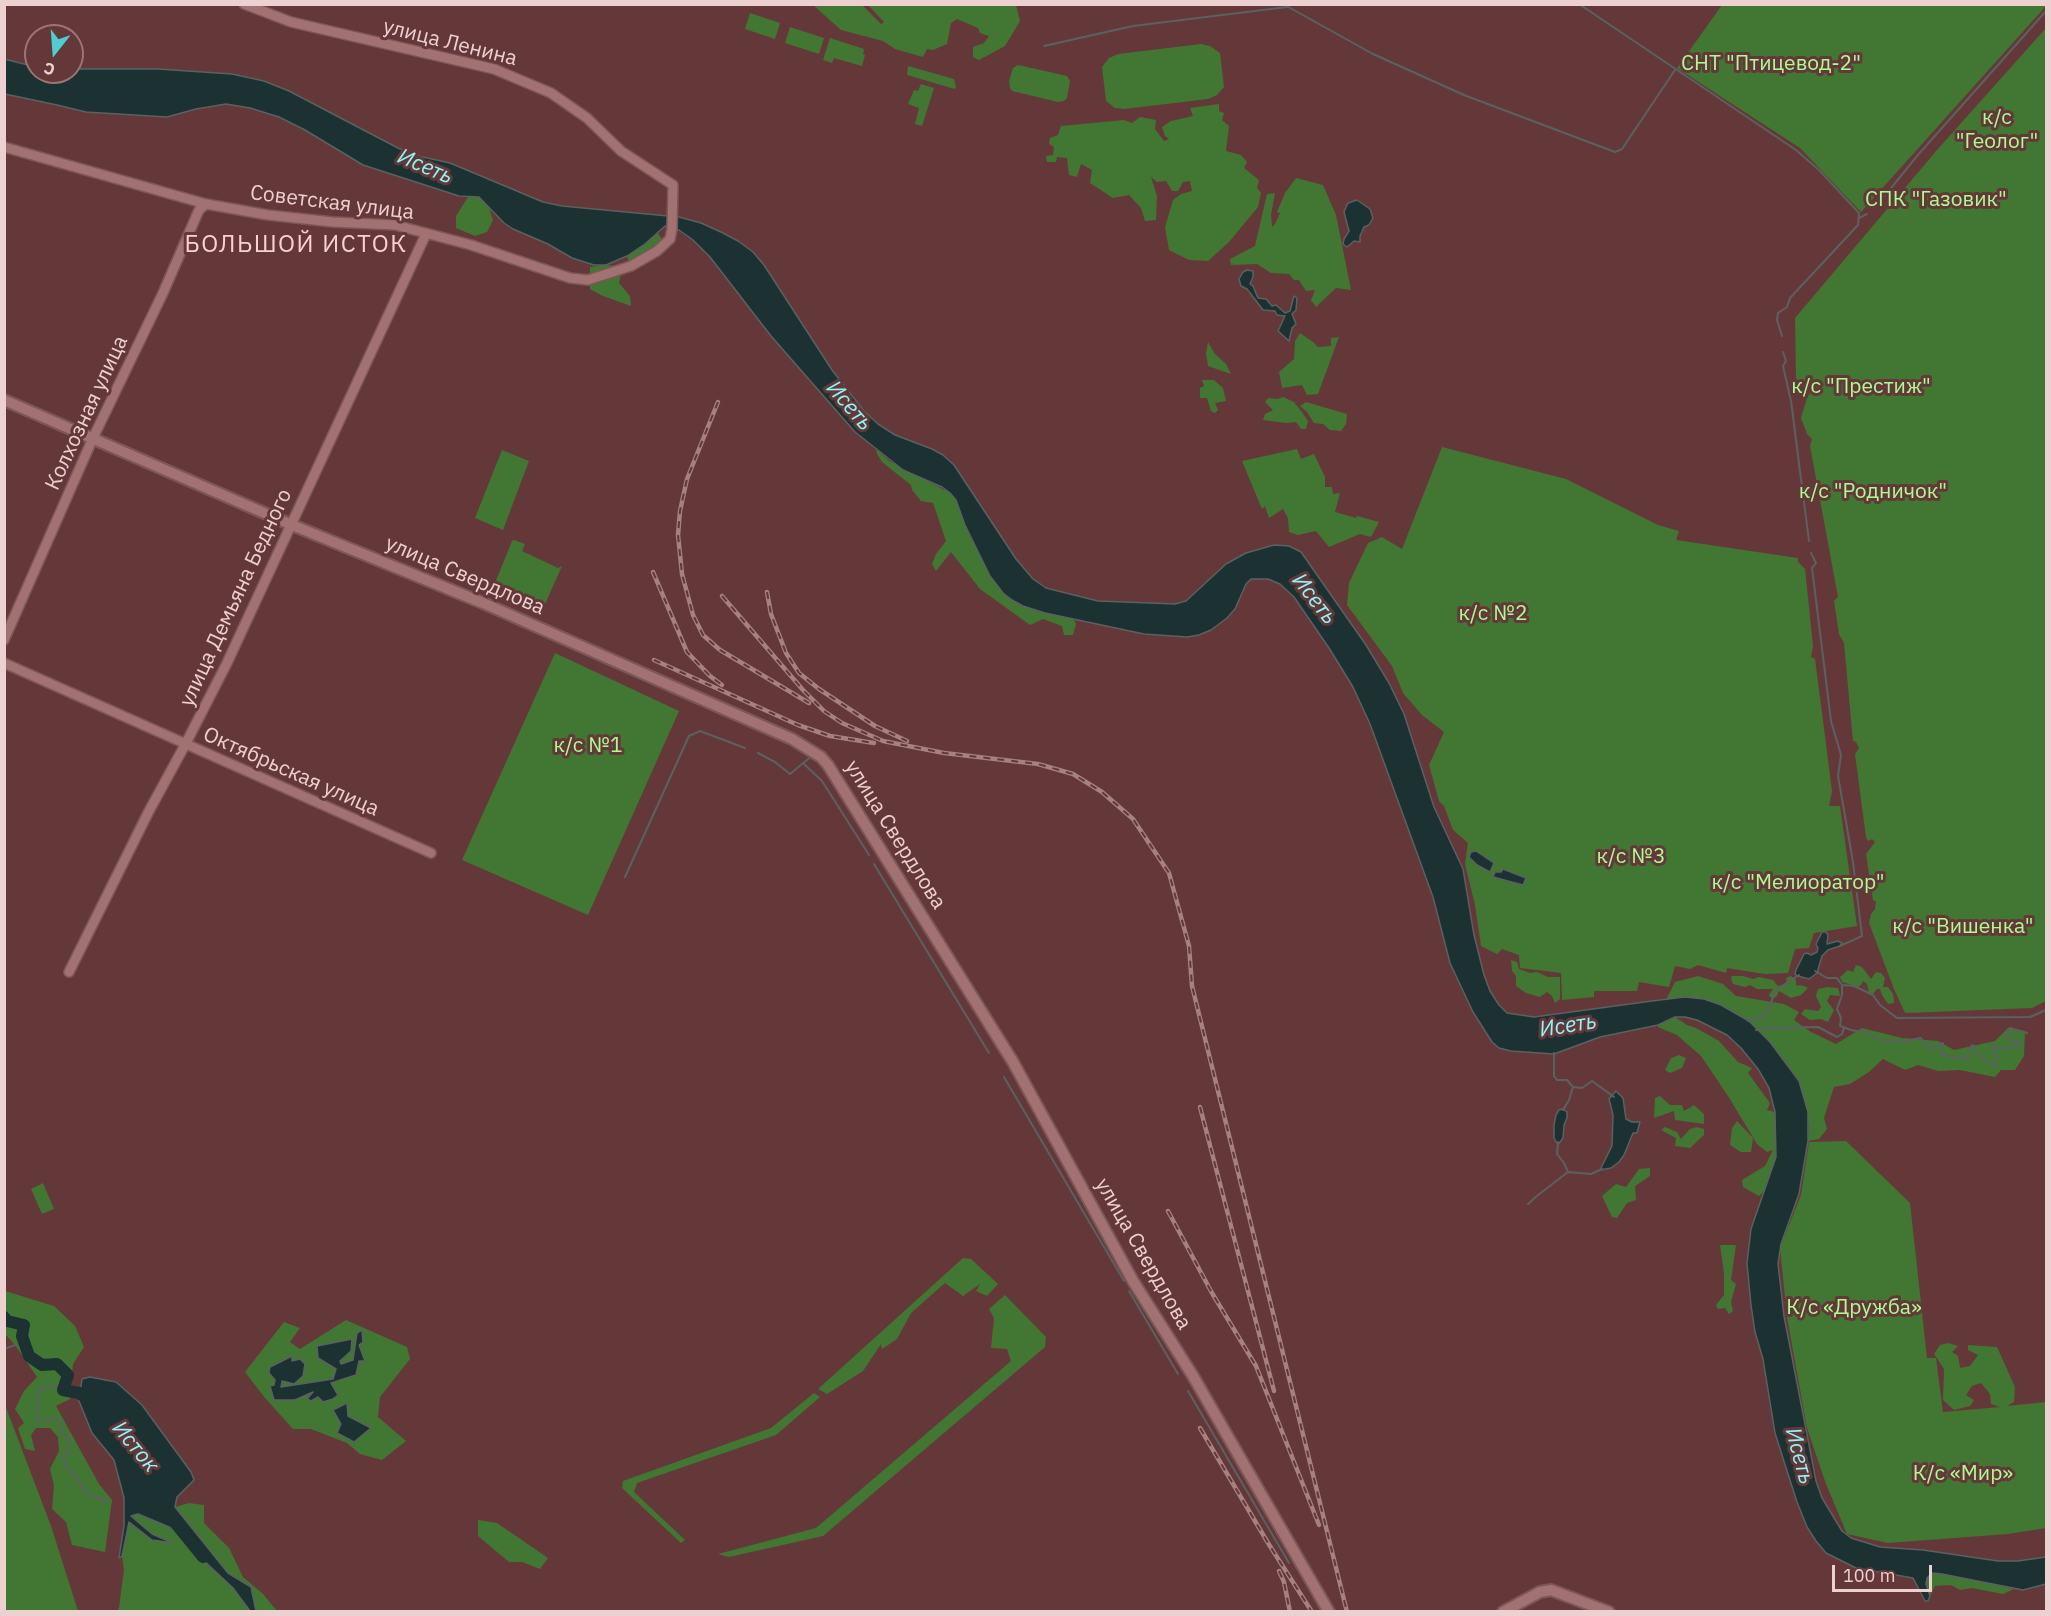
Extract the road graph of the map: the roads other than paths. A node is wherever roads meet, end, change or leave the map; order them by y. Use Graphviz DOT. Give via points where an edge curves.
graph roads {
  1 [pos="244,4"];
  2 [pos="4,147"];
  3 [pos="206,204"];
  4 [pos="672,229"];
  5 [pos="426,234"];
  6 [pos="4,400"];
  7 [pos="93,438"];
  8 [pos="292,525"];
  9 [pos="4,640"];
  10 [pos="4,663"];
  11 [pos="185,745"];
  12 [pos="431,853"];
  13 [pos="69,972"];
  14 [pos="1329,1611"];
  15 [pos="1503,1611"];
  16 [pos="1609,1611"];
  1 -- 4 [label="street, улица Ленина" via="291,22 494,69 565,101 621,151 673,185"];
  2 -- 3 [label="street, Советская улица"];
  3 -- 5 [label="street, Советская улица" via="333,222 395,225"];
  3 -- 7 [label="street, Колхозная улица" via="199,210"];
  4 -- 5 [label="street, Советская улица" via="670,239 657,251 631,266 588,280"];
  5 -- 8 [label="street, улица Демьяна Бедного"];
  6 -- 7 [label="main road, улица Свердлова"];
  7 -- 8 [label="main road, улица Свердлова"];
  7 -- 9 [label="street, Колхозная улица"];
  8 -- 11 [label="street, улица Демьяна Бедного"];
  8 -- 14 [label="main road, улица Свердлова" via="483,603 792,739 828,765 1013,1062 1133,1281 1193,1376"];
  10 -- 11 [label="street, Октябрьская улица"];
  11 -- 12 [label="street, Октябрьская улица"];
  11 -- 13 [label="street, улица Демьяна Бедного"];
  15 -- 16 [label="main road" via="1551,1590"];
}
